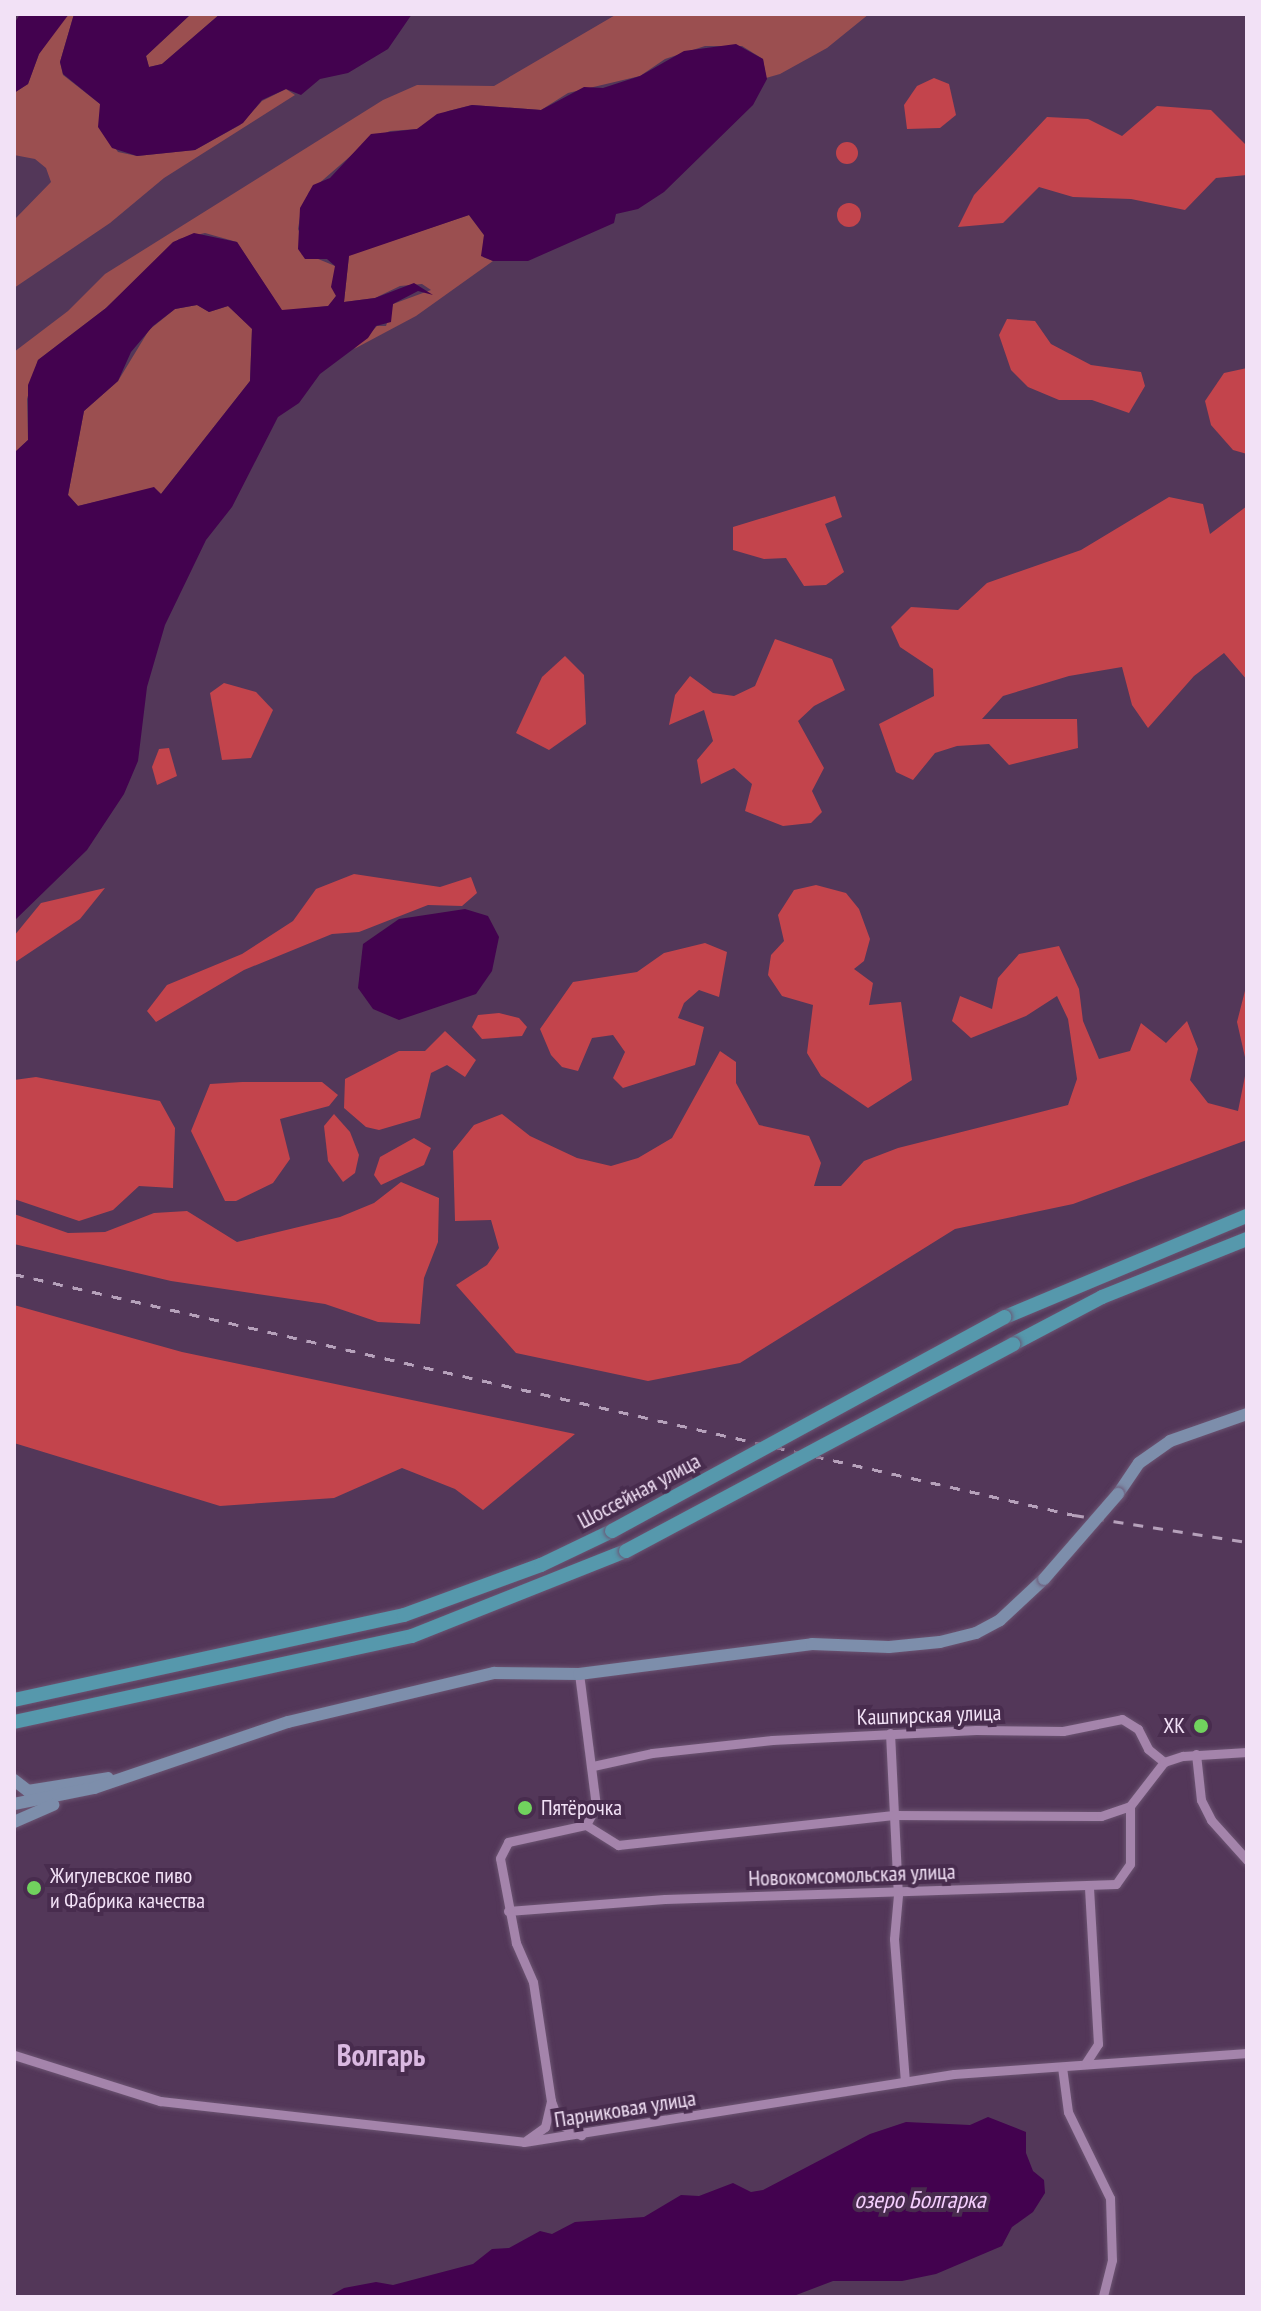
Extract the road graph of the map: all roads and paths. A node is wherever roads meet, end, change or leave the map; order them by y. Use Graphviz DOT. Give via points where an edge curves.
graph roads {
  1 [pos="1247,1216"];
  2 [pos="1247,1239"];
  3 [pos="1247,1414"];
  4 [pos="579,1674"];
  5 [pos="14,1700"];
  6 [pos="14,1722"];
  7 [pos="890,1733"];
  8 [pos="1247,1752"];
  9 [pos="1196,1754"];
  10 [pos="1164,1762"];
  11 [pos="593,1766"];
  12 [pos="127,1777"];
  13 [pos="14,1780"];
  14 [pos="84,1790"];
  15 [pos="14,1804"];
  16 [pos="1130,1806"];
  17 [pos="893,1815"];
  18 [pos="14,1822"];
  19 [pos="586,1825"];
  20 [pos="1247,1860"];
  21 [pos="1089,1887"];
  22 [pos="898,1895"];
  23 [pos="508,1911"];
  24 [pos="1247,2053"];
  25 [pos="14,2055"];
  26 [pos="1085,2064"];
  27 [pos="1062,2067"];
  28 [pos="905,2082"];
  29 [pos="551,2101"];
  30 [pos="581,2135"];
  31 [pos="524,2142"];
  32 [pos="1103,2297"];
  1 -- 5 [label="main road, Шоссейная улица, bridge" via="1005,1317 541,1565 404,1615"];
  2 -- 6 [label="main road, bridge" via="1102,1297 626,1551 412,1636"];
  3 -- 4 [label="main road, bridge" via="1170,1441 1139,1463 1044,1579 1000,1620 976,1633 940,1642 734,1650"];
  4 -- 11 [label="street"];
  4 -- 12 [label="main road" via="494,1673 350,1706"];
  7 -- 10 [label="street, Кашпирская улица" via="1063,1731 1122,1719 1138,1729 1148,1749"];
  7 -- 11 [label="street, Кашпирская улица" via="772,1740"];
  7 -- 17 [label="street"];
  8 -- 9 [label="street"];
  9 -- 10 [label="street"];
  9 -- 20 [label="street" via="1201,1800 1211,1820"];
  10 -- 16 [label="street"];
  11 -- 19 [label="street" via="596,1806"];
  12 -- 13 [label="main road" via="28,1791"];
  12 -- 14 [label="main road"];
  14 -- 15 [label="main road"];
  14 -- 18 [label="main road"];
  16 -- 17 [label="street" via="1101,1816"];
  16 -- 21 [label="street, Новокомсомольская улица" via="1130,1864 1116,1884"];
  17 -- 19 [label="street" via="618,1845"];
  17 -- 22 [label="street"];
  19 -- 23 [label="street" via="508,1842 500,1858"];
  21 -- 22 [label="street, Новокомсомольская улица"];
  21 -- 26 [label="street" via="1098,2044"];
  22 -- 23 [label="street, Новокомсомольская улица" via="665,1899"];
  22 -- 28 [label="street" via="894,1939"];
  23 -- 29 [label="street" via="533,1982"];
  24 -- 26 [label="street, Парниковая улица"];
  25 -- 31 [label="street, Парниковая улица" via="160,2101 484,2142"];
  26 -- 27 [label="street, Парниковая улица"];
  27 -- 28 [label="street, Парниковая улица"];
  27 -- 32 [label="street" via="1068,2112 1110,2198 1112,2260"];
  28 -- 30 [label="street, Парниковая улица"];
  29 -- 30 [label="street" via="560,2124"];
  29 -- 31 [label="street" via="545,2127"];
  30 -- 31 [label="street, Парниковая улица"];
}
